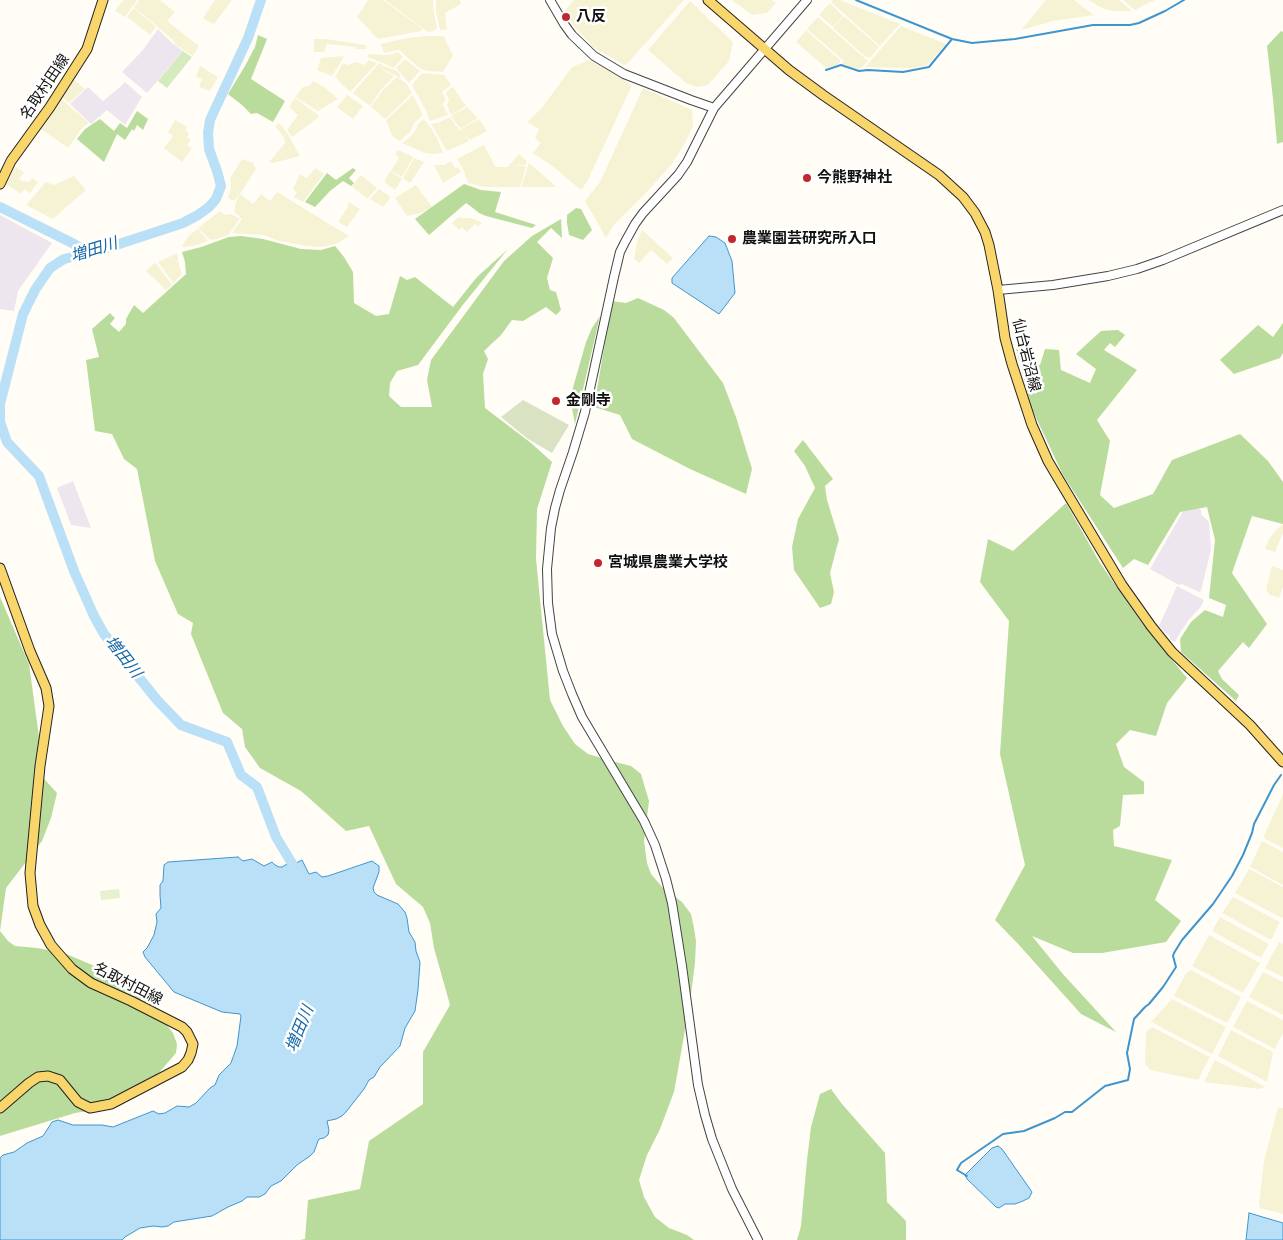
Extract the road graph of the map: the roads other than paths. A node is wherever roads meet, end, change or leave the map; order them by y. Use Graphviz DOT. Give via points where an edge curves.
graph roads {
  1 [pos="103,0"];
  2 [pos="550,0"];
  3 [pos="708,0"];
  4 [pos="806,0"];
  5 [pos="764,49"];
  6 [pos="714,108"];
  7 [pos="0,184"];
  8 [pos="1283,210"];
  9 [pos="998,290"];
  10 [pos="0,568"];
  11 [pos="1283,762"];
  12 [pos="0,1108"];
  13 [pos="758,1240"];
  1 -- 7 [label="main road, 名取村田線" via="87,49 16,154"];
  2 -- 6 [label="street" via="572,35 594,56 624,74"];
  3 -- 5 [label="main road, 仙台岩沼線"];
  4 -- 5 [label="street"];
  5 -- 6 [label="street"];
  5 -- 9 [label="main road, 仙台岩沼線" via="823,95 939,175 963,197 985,232"];
  6 -- 13 [label="street" via="688,162 643,213 620,252 585,412 554,514 547,586 552,634 572,694 582,717 644,821 660,863 672,903 705,1115 732,1189"];
  8 -- 9 [label="street" via="1137,269 1053,285"];
  9 -- 11 [label="main road, 仙台岩沼線" via="1005,338 1025,407 1048,461 1077,512 1155,632"];
  10 -- 12 [label="main road, 名取村田線" via="46,688 49,706 30,873 33,906 40,925 51,945 72,969 91,983 182,1027 193,1044 182,1067 111,1104 90,1108 78,1102 60,1080 48,1076 28,1083"];
}
